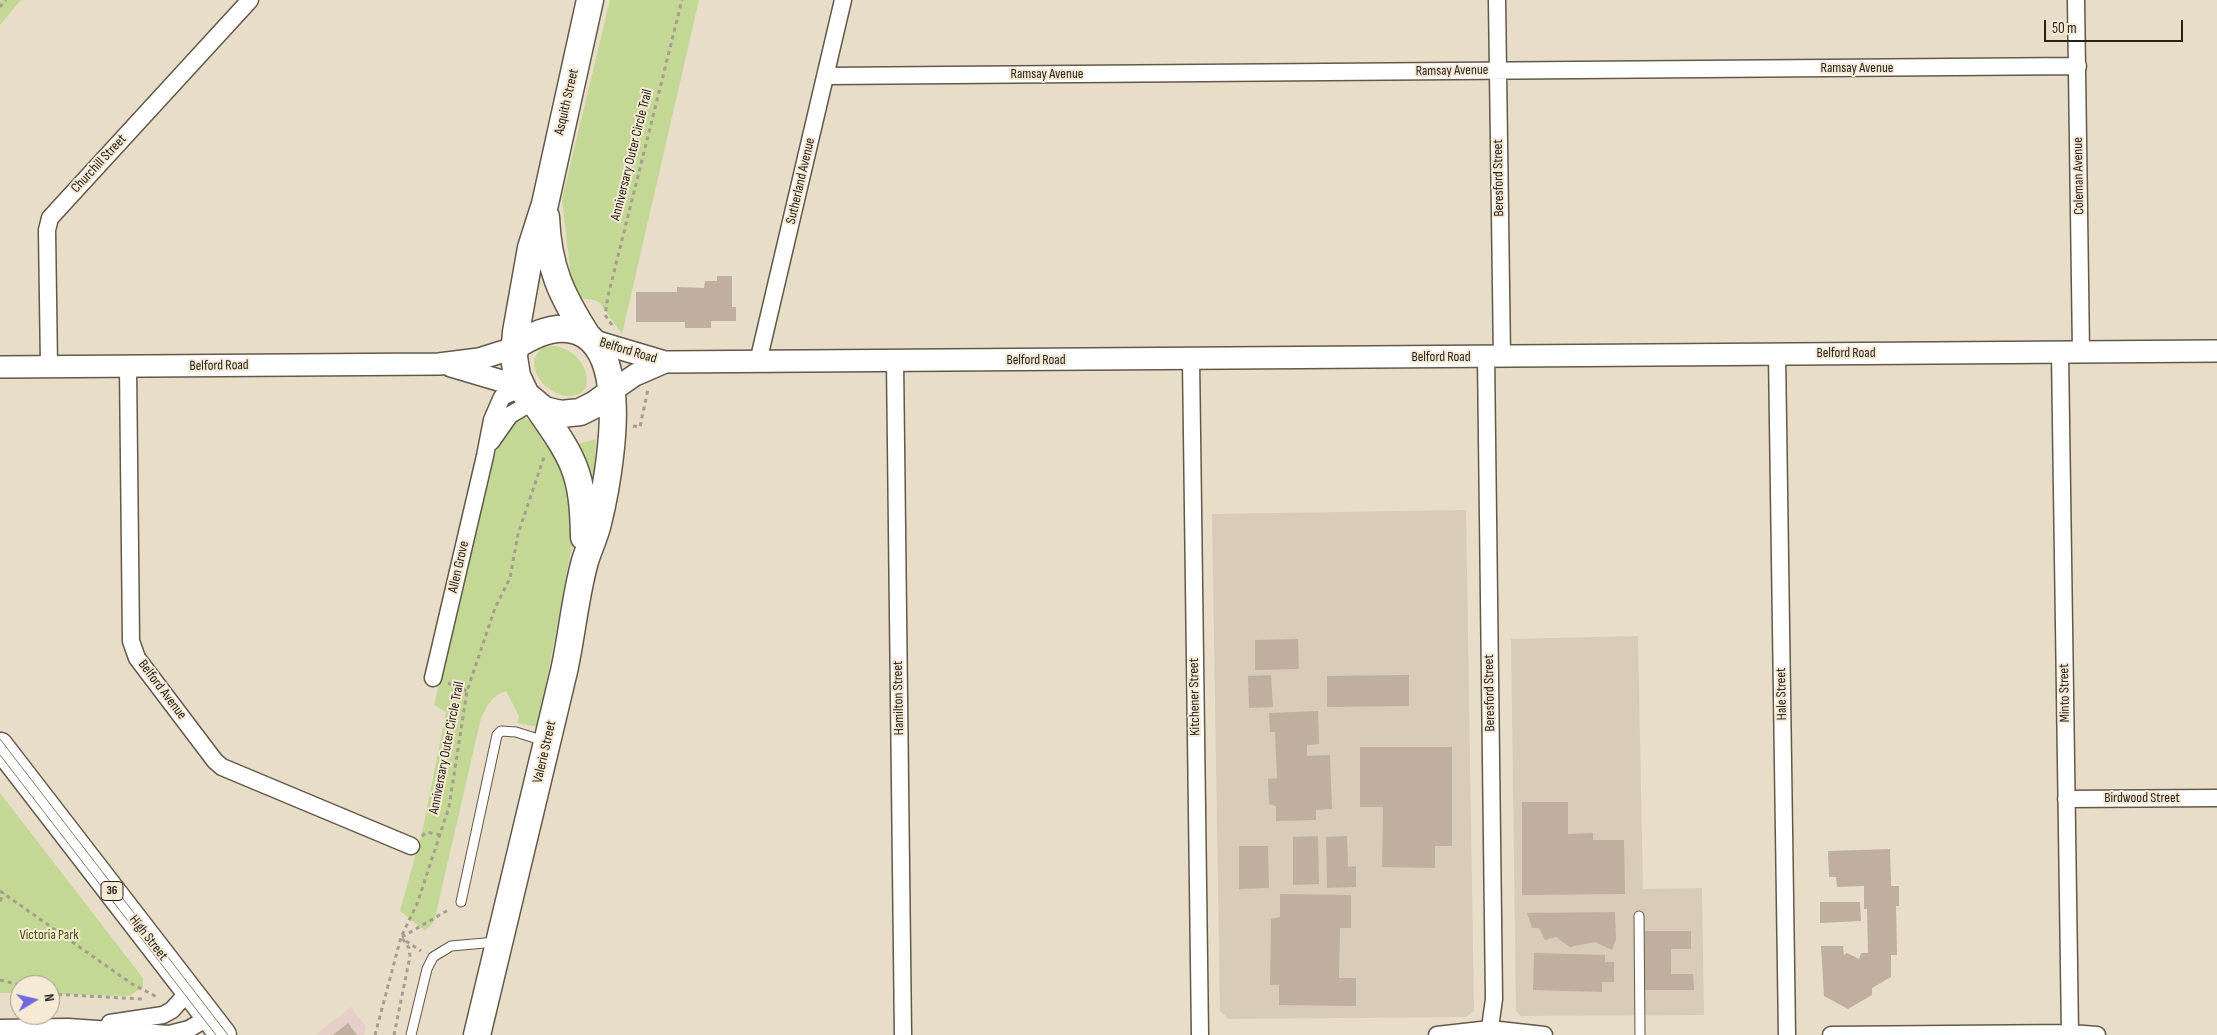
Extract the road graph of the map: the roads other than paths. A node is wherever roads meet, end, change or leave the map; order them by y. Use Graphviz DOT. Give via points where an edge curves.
graph roads {
  1 [pos="250,0"];
  2 [pos="590,0"];
  3 [pos="843,0"];
  4 [pos="1497,0"];
  5 [pos="2076,0"];
  6 [pos="2078,66"];
  7 [pos="1498,70"];
  8 [pos="826,76"];
  9 [pos="545,204"];
  10 [pos="590,338"];
  11 [pos="514,347"];
  12 [pos="2217,351"];
  13 [pos="2071,353"];
  14 [pos="1777,354"];
  15 [pos="1494,357"];
  16 [pos="1191,359"];
  17 [pos="894,360"];
  18 [pos="665,362"];
  19 [pos="758,362"];
  20 [pos="439,364"];
  21 [pos="49,367"];
  22 [pos="128,367"];
  23 [pos="0,368"];
  24 [pos="612,392"];
  25 [pos="528,396"];
  26 [pos="585,561"];
  27 [pos="433,678"];
  28 [pos="547,742"];
  29 [pos="0,746"];
  30 [pos="2217,798"];
  31 [pos="2066,799"];
  32 [pos="411,846"];
  33 [pos="461,902"];
  34 [pos="1639,916"];
  35 [pos="499,942"];
  36 [pos="189,991"];
  37 [pos="216,1026"];
  38 [pos="0,1028"];
  39 [pos="68,1031"];
  40 [pos="1490,1032"];
  41 [pos="2070,1033"];
  42 [pos="411,1035"];
  43 [pos="477,1035"];
  44 [pos="903,1035"];
  45 [pos="1200,1035"];
  46 [pos="1437,1035"];
  47 [pos="1544,1035"];
  48 [pos="1640,1035"];
  49 [pos="1787,1035"];
  50 [pos="1830,1035"];
  51 [pos="2097,1035"];
  1 -- 21 [label="street, Churchill Street" via="50,218 47,230"];
  2 -- 9 [label="main road, Asquith Street"];
  3 -- 8 [label="street, Sutherland Avenue"];
  4 -- 7 [label="street, Beresford Street"];
  5 -- 6 [label="street, Coleman Avenue"];
  6 -- 7 [label="street, Ramsay Avenue"];
  6 -- 13 [label="street, Coleman Avenue"];
  7 -- 8 [label="street, Ramsay Avenue"];
  7 -- 15 [label="street, Beresford Street"];
  8 -- 19 [label="street, Sutherland Avenue"];
  9 -- 10 [label="main road, Asquith Street" via="547,240 554,274 567,304"];
  9 -- 11 [label="main road, Asquith Street" via="531,248"];
  10 -- 11 [label="main road" via="572,330 552,329 532,335"];
  10 -- 18 [label="street, Belford Road"];
  10 -- 24 [label="main road" via="606,367"];
  11 -- 20 [label="street, Belford Road" via="479,359"];
  11 -- 25 [label="main road" via="515,369"];
  12 -- 13 [label="street, Belford Road"];
  13 -- 14 [label="street, Belford Road"];
  13 -- 31 [label="street, Minto Street"];
  14 -- 15 [label="street, Belford Road"];
  14 -- 49 [label="street, Hale Street"];
  15 -- 16 [label="street, Belford Road"];
  15 -- 40 [label="street, Beresford Street" via="1494,999"];
  16 -- 17 [label="street, Belford Road"];
  16 -- 45 [label="street, Kitchener Street"];
  17 -- 19 [label="street, Belford Road"];
  17 -- 44 [label="street, Hamilton Street"];
  18 -- 19 [label="street, Belford Road"];
  18 -- 24 [label="street, Belford Road" via="639,373"];
  20 -- 22 [label="street, Belford Road"];
  20 -- 25 [label="street, Belford Road" via="499,382"];
  21 -- 22 [label="street, Belford Road"];
  21 -- 23 [label="street, Belford Road"];
  22 -- 32 [label="street, Belford Avenue" via="132,641 137,658 222,767"];
  24 -- 25 [label="main road" via="588,409 573,414 556,414"];
  24 -- 26 [label="main road, Valerie Street" via="611,430 600,513"];
  25 -- 26 [label="main road, Valerie Street" via="573,460 582,492"];
  25 -- 27 [label="street, Allen Grove" via="505,395 492,420"];
  26 -- 28 [label="main road, Valerie Street" via="566,664"];
  28 -- 33 [label="lane" via="516,732 501,731 497,735"];
  28 -- 35 [label="main road, Valerie Street"];
  29 -- 36 [label="main road, High Street / 36"];
  30 -- 31 [label="street, Birdwood Street"];
  31 -- 41 [label="street, Minto Street"];
  34 -- 48 [label="lane"];
  35 -- 42 [label="lane" via="451,946 433,957 427,968"];
  35 -- 43 [label="main road, Valerie Street"];
  36 -- 37 [label="main road, High Street / 36"];
  36 -- 39 [label="street" via="163,1015"];
  37 -- 39 [label="street" via="169,1034"];
  38 -- 39 [label="street"];
  40 -- 46 [label="street"];
  40 -- 47 [label="street"];
  41 -- 50 [label="street"];
  41 -- 51 [label="street"];
}
